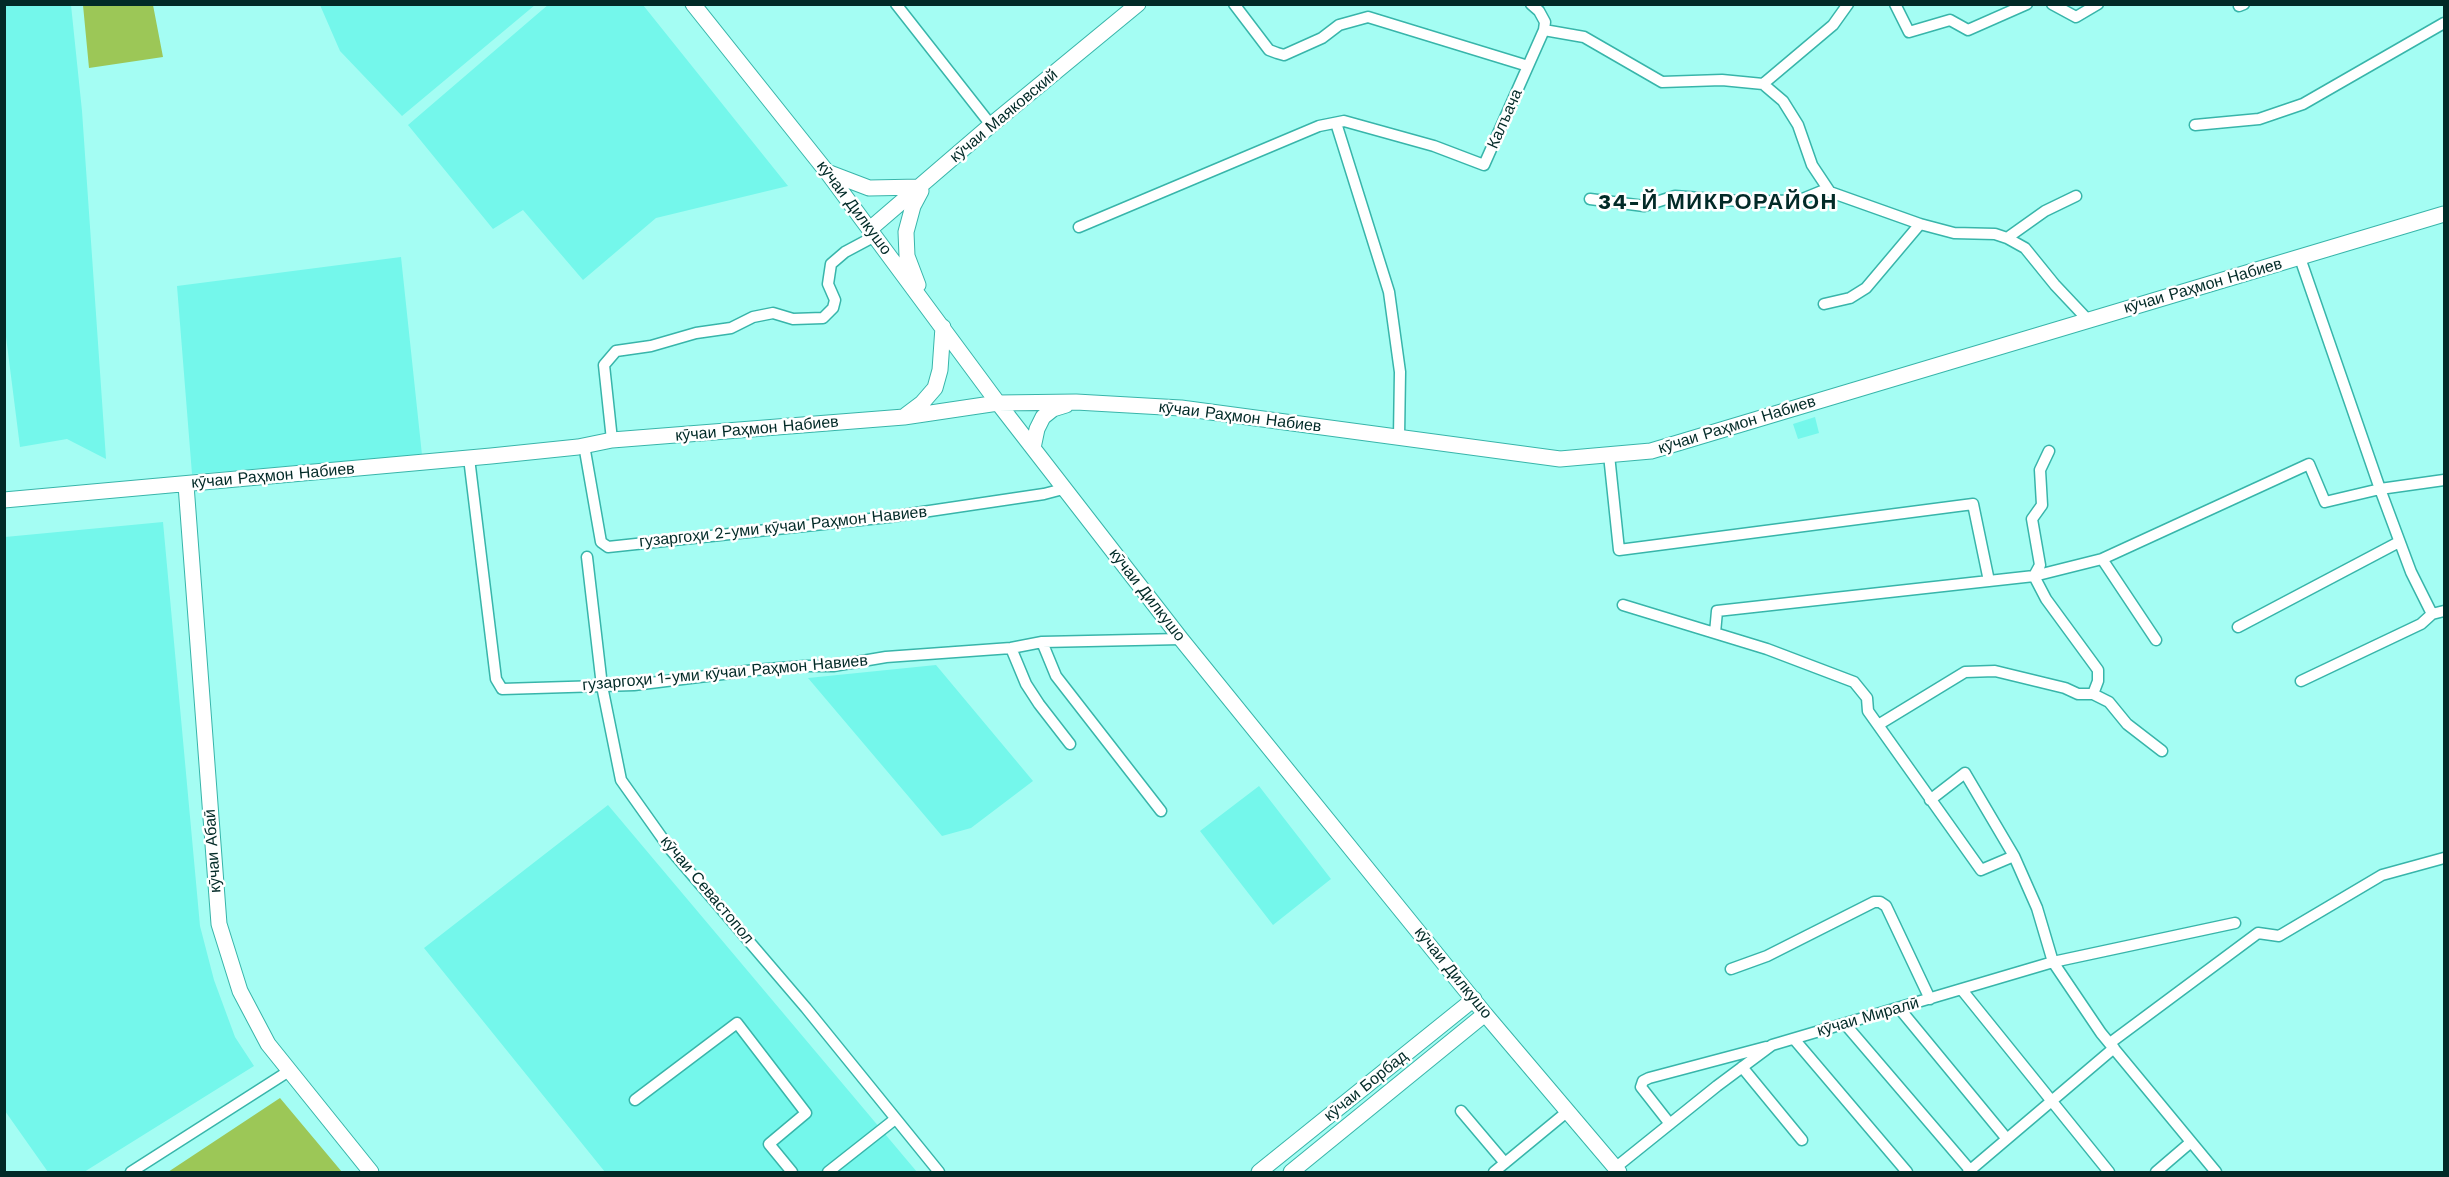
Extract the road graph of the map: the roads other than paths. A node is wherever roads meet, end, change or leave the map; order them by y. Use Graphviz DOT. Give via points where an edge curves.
graph roads {
  1 [pos="693,4"];
  2 [pos="896,4"];
  3 [pos="1138,4"];
  4 [pos="1234,4"];
  5 [pos="1531,4"];
  6 [pos="1848,4"];
  7 [pos="1895,4"];
  8 [pos="2027,4"];
  9 [pos="2052,4"];
  10 [pos="2098,4"];
  11 [pos="2445,23"];
  12 [pos="1544,30"];
  13 [pos="1528,66"];
  14 [pos="1763,84"];
  15 [pos="1335,123"];
  16 [pos="991,125"];
  17 [pos="2195,125"];
  18 [pos="827,172"];
  19 [pos="923,184"];
  20 [pos="1827,189"];
  21 [pos="2076,196"];
  22 [pos="1590,199"];
  23 [pos="2445,214"];
  24 [pos="1920,224"];
  25 [pos="1079,227"];
  26 [pos="873,232"];
  27 [pos="2007,238"];
  28 [pos="2300,258"];
  29 [pos="924,302"];
  30 [pos="1824,304"];
  31 [pos="2088,320"];
  32 [pos="943,327"];
  33 [pos="1076,402"];
  34 [pos="998,403"];
  35 [pos="904,417"];
  36 [pos="1399,437"];
  37 [pos="612,440"];
  38 [pos="584,445"];
  39 [pos="1033,448"];
  40 [pos="2049,452"];
  41 [pos="1609,455"];
  42 [pos="469,458"];
  43 [pos="2445,480"];
  44 [pos="186,484"];
  45 [pos="1063,489"];
  46 [pos="2380,489"];
  47 [pos="4,500"];
  48 [pos="2399,542"];
  49 [pos="587,557"];
  50 [pos="2102,559"];
  51 [pos="2034,576"];
  52 [pos="1989,581"];
  53 [pos="1623,605"];
  54 [pos="2445,611"];
  55 [pos="2432,614"];
  56 [pos="2238,627"];
  57 [pos="1715,633"];
  58 [pos="1181,639"];
  59 [pos="2156,640"];
  60 [pos="1042,642"];
  61 [pos="1011,648"];
  62 [pos="2301,681"];
  63 [pos="602,686"];
  64 [pos="2093,694"];
  65 [pos="1878,725"];
  66 [pos="1070,744"];
  67 [pos="2162,751"];
  68 [pos="1930,800"];
  69 [pos="1161,811"];
  70 [pos="2014,856"];
  71 [pos="2445,858"];
  72 [pos="2235,923"];
  73 [pos="2053,962"];
  74 [pos="1731,969"];
  75 [pos="1962,990"];
  76 [pos="1474,999"];
  77 [pos="1930,999"];
  78 [pos="1899,1008"];
  79 [pos="1485,1014"];
  80 [pos="1845,1024"];
  81 [pos="1794,1039"];
  82 [pos="1772,1045"];
  83 [pos="2112,1046"];
  84 [pos="1742,1067"];
  85 [pos="289,1071"];
  86 [pos="635,1100"];
  87 [pos="2052,1101"];
  88 [pos="1461,1112"];
  89 [pos="1568,1112"];
  90 [pos="894,1120"];
  91 [pos="1670,1124"];
  92 [pos="2007,1139"];
  93 [pos="1802,1140"];
  94 [pos="2191,1142"];
  95 [pos="1505,1163"];
  96 [pos="1617,1170"];
  97 [pos="1969,1171"];
  98 [pos="131,1173"];
  99 [pos="371,1173"];
  100 [pos="792,1173"];
  101 [pos="828,1173"];
  102 [pos="939,1173"];
  103 [pos="1259,1173"];
  104 [pos="1290,1173"];
  105 [pos="1494,1173"];
  106 [pos="1907,1173"];
  107 [pos="2109,1173"];
  108 [pos="2156,1173"];
  109 [pos="2216,1173"];
  1 -- 18 [label="main road, кӯчаи Дилкушо"];
  2 -- 16 [label="street"];
  3 -- 16 [label="main road, кӯчаи Маяковский"];
  4 -- 13 [label="street" via="1269,50 1284,55 1322,38 1339,25 1368,17"];
  5 -- 12 [label="street" via="1545,22"];
  6 -- 14 [label="street" via="1833,25"];
  7 -- 8 [label="street" via="1909,32 1950,20 1968,30"];
  9 -- 10 [label="street" via="2076,17"];
  11 -- 17 [label="street" via="2303,104 2259,119"];
  12 -- 13 [label="street, Калъача"];
  12 -- 14 [label="street" via="1584,37 1662,82 1722,80"];
  13 -- 15 [label="street, Калъача" via="1484,165 1382,130 1344,121"];
  14 -- 20 [label="street" via="1783,101 1798,124 1812,165"];
  15 -- 25 [label="street, Калъача" via="1319,126"];
  15 -- 36 [label="street" via="1389,292 1400,372"];
  16 -- 19 [label="main road, кӯчаи Маяковский"];
  18 -- 19 [label="main road" via="869,188"];
  18 -- 26 [label="main road, кӯчаи Дилкушо"];
  19 -- 26 [label="main road, кӯчаи Маяковский"];
  19 -- 29 [label="main road" via="906,232 907,256"];
  20 -- 22 [label="street" via="1800,200 1752,202 1675,196 1644,206"];
  20 -- 24 [label="street"];
  21 -- 27 [label="street" via="2045,211"];
  23 -- 28 [label="main road, кӯчаи Раҳмон Набиев"];
  24 -- 27 [label="street" via="1954,233"];
  24 -- 30 [label="street" via="1866,288 1850,298"];
  26 -- 29 [label="main road, кӯчаи Дилкушо"];
  26 -- 37 [label="street" via="831,264 828,284 835,300 823,318 793,320 773,313 753,317 732,328 616,351 604,364"];
  27 -- 31 [label="street" via="2025,248"];
  28 -- 31 [label="main road, кӯчаи Раҳмон Набиев"];
  28 -- 46 [label="street"];
  29 -- 32 [label="main road, кӯчаи Дилкушо"];
  31 -- 41 [label="main road, кӯчаи Раҳмон Набиев" via="1651,451"];
  32 -- 34 [label="main road, кӯчаи Дилкушо"];
  32 -- 35 [label="main road" via="940,370 934,388"];
  33 -- 34 [label="main road, кӯчаи Раҳмон Набиев"];
  33 -- 36 [label="main road, кӯчаи Раҳмон Набиев" via="1211,412"];
  33 -- 39 [label="main road" via="1053,409 1043,417"];
  34 -- 35 [label="main road, кӯчаи Раҳмон Набиев"];
  34 -- 39 [label="main road, кӯчаи Дилкушо"];
  35 -- 37 [label="main road, кӯчаи Раҳмон Набиев"];
  36 -- 41 [label="main road, кӯчаи Раҳмон Набиев" via="1560,459"];
  37 -- 38 [label="main road, кӯчаи Раҳмон Набиев"];
  38 -- 42 [label="main road, кӯчаи Раҳмон Набиев"];
  38 -- 45 [label="street, гузаргоҳи 2-уми кӯчаи Раҳмон Навиев" via="601,542 608,547 889,517"];
  39 -- 45 [label="main road, кӯчаи Дилкушо"];
  40 -- 51 [label="street" via="2040,470 2042,505 2032,519 2040,565"];
  41 -- 52 [label="street" via="1619,549 1973,504"];
  42 -- 44 [label="main road, кӯчаи Раҳмон Набиев"];
  42 -- 63 [label="street, гузаргоҳи 1-уми кӯчаи Раҳмон Навиев" via="499,685 502,689"];
  43 -- 46 [label="street"];
  44 -- 47 [label="main road, кӯчаи Раҳмон Набиев"];
  44 -- 85 [label="main road, кӯчаи Абаӣ" via="219,924 240,991 268,1044"];
  45 -- 58 [label="main road, кӯчаи Дилкушо"];
  46 -- 48 [label="street"];
  46 -- 50 [label="street" via="2325,502 2308,464"];
  48 -- 55 [label="street"];
  48 -- 56 [label="street"];
  49 -- 63 [label="street, кӯчаи Севастопол"];
  50 -- 51 [label="street"];
  50 -- 59 [label="street"];
  51 -- 52 [label="street"];
  51 -- 64 [label="street" via="2046,599 2098,670"];
  52 -- 57 [label="street" via="1717,611"];
  53 -- 57 [label="street"];
  54 -- 55 [label="street"];
  55 -- 62 [label="street" via="2421,624"];
  57 -- 65 [label="street" via="1854,682 1867,698 1868,711"];
  58 -- 60 [label="street, гузаргоҳи 1-уми кӯчаи Раҳмон Навиев"];
  58 -- 76 [label="main road, кӯчаи Дилкушо"];
  60 -- 61 [label="street, гузаргоҳи 1-уми кӯчаи Раҳмон Навиев"];
  60 -- 69 [label="street" via="1056,676"];
  61 -- 63 [label="street, гузаргоҳи 1-уми кӯчаи Раҳмон Навиев"];
  61 -- 66 [label="street" via="1032,694"];
  63 -- 90 [label="street, кӯчаи Севастопол" via="621,780 670,849 806,1008"];
  64 -- 65 [label="street" via="2078,694 1995,671 1965,672"];
  64 -- 67 [label="street" via="2109,702 2127,724"];
  65 -- 68 [label="street"];
  68 -- 70 [label="street" via="1981,870"];
  68 -- 70 [label="street" via="1965,773"];
  70 -- 73 [label="street" via="2037,908"];
  71 -- 83 [label="street" via="2382,875 2279,936 2258,933"];
  72 -- 73 [label="street, кӯчаи Миралӣ"];
  73 -- 75 [label="street, кӯчаи Миралӣ"];
  73 -- 83 [label="street"];
  74 -- 77 [label="street" via="1880,902 1886,906"];
  75 -- 77 [label="street, кӯчаи Миралӣ"];
  75 -- 87 [label="street"];
  76 -- 79 [label="main road, кӯчаи Дилкушо"];
  76 -- 103 [label="main road, кӯчаи Борбад"];
  77 -- 78 [label="street, кӯчаи Миралӣ"];
  78 -- 80 [label="street, кӯчаи Миралӣ"];
  78 -- 92 [label="street"];
  79 -- 89 [label="main road, кӯчаи Дилкушо"];
  79 -- 104 [label="main road, кӯчаи Борбад"];
  80 -- 81 [label="street, кӯчаи Миралӣ"];
  80 -- 97 [label="street"];
  81 -- 82 [label="street, кӯчаи Миралӣ"];
  81 -- 106 [label="street"];
  82 -- 84 [label="street, кӯчаи Миралӣ"];
  82 -- 91 [label="street" via="1643,1081 1641,1087"];
  83 -- 87 [label="street"];
  83 -- 94 [label="street"];
  84 -- 91 [label="street, кӯчаи Миралӣ"];
  84 -- 93 [label="street"];
  85 -- 98 [label="street"];
  85 -- 99 [label="main road, кӯчаи Абаӣ"];
  86 -- 100 [label="street" via="737,1023 806,1113 769,1144"];
  87 -- 92 [label="street"];
  87 -- 107 [label="street"];
  88 -- 95 [label="street"];
  89 -- 95 [label="street"];
  89 -- 96 [label="main road, кӯчаи Дилкушо"];
  90 -- 101 [label="street"];
  90 -- 102 [label="street, кӯчаи Севастопол"];
  91 -- 96 [label="street, кӯчаи Миралӣ"];
  92 -- 97 [label="street"];
  94 -- 108 [label="street"];
  94 -- 109 [label="street"];
  95 -- 105 [label="street"];
}
